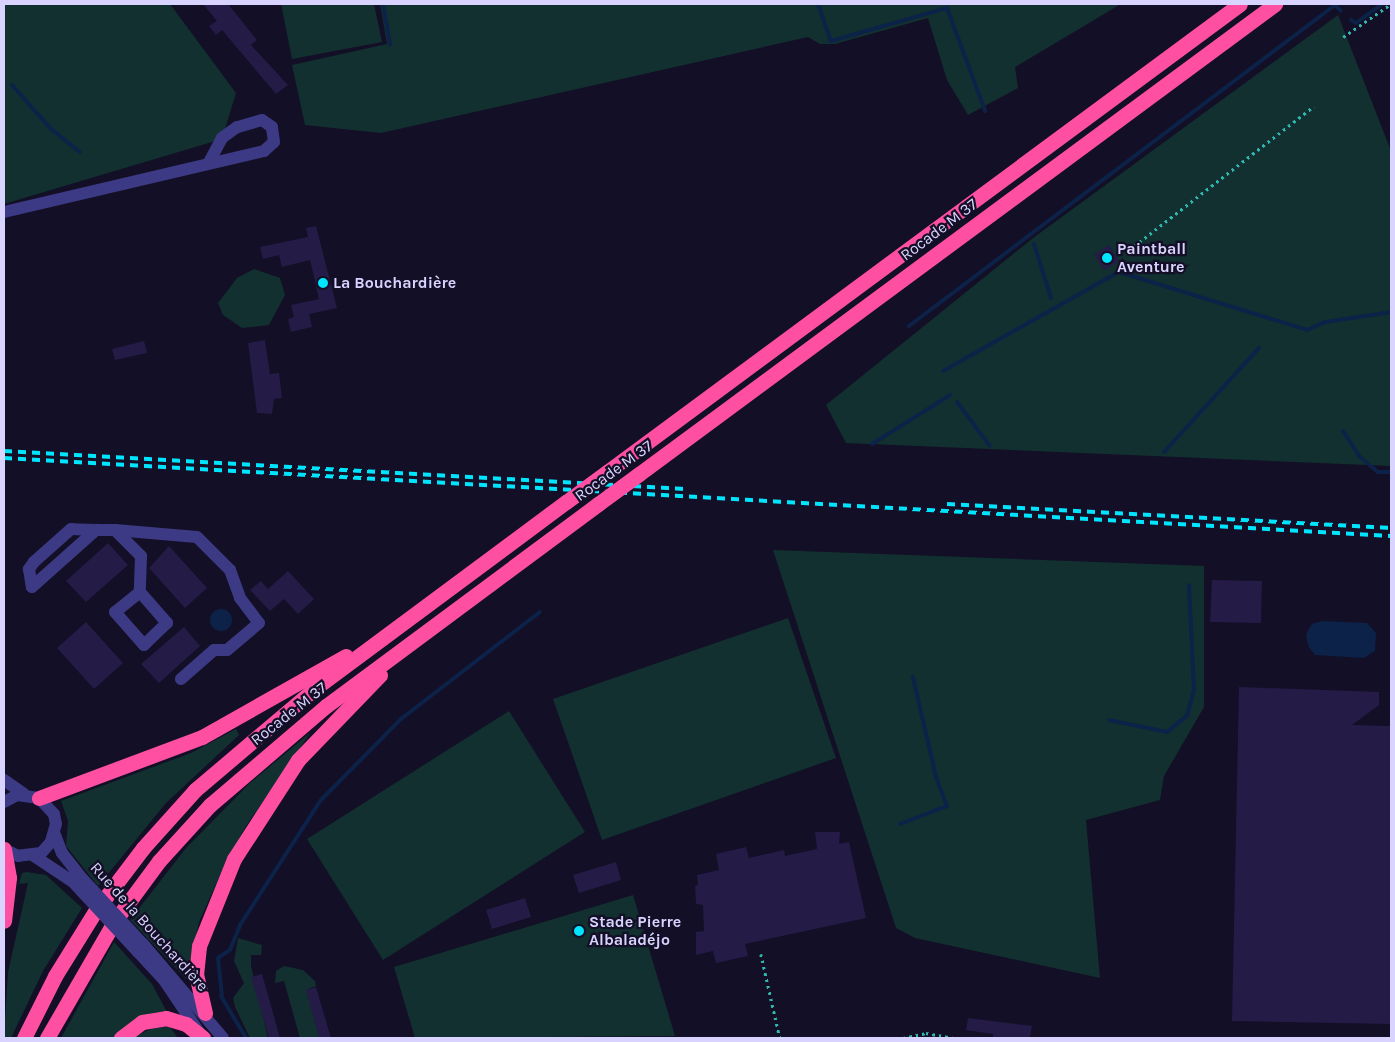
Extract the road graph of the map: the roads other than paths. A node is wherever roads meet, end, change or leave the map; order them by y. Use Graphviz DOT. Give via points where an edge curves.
graph roads {
  1 [pos="1240,4"];
  2 [pos="1275,4"];
  3 [pos="209,162"];
  4 [pos="4,212"];
  5 [pos="96,530"];
  6 [pos="116,530"];
  7 [pos="140,592"];
  8 [pos="420,636"];
  9 [pos="379,640"];
  10 [pos="181,679"];
  11 [pos="4,780"];
  12 [pos="24,794"];
  13 [pos="40,798"];
  14 [pos="4,802"];
  15 [pos="54,835"];
  16 [pos="4,849"];
  17 [pos="34,856"];
  18 [pos="76,878"];
  19 [pos="4,921"];
  20 [pos="141,948"];
  21 [pos="204,1013"];
  22 [pos="24,1038"];
  23 [pos="47,1038"];
  24 [pos="122,1038"];
  25 [pos="203,1038"];
  26 [pos="223,1038"];
  1 -- 9 [label="highway, Rocade M 37, bridge"];
  2 -- 8 [label="highway, Rocade M 37, bridge"];
  3 -- 3 [label="street" via="270,147 274,133 272,127 262,120 237,127 222,138"];
  3 -- 4 [label="street"];
  5 -- 5 [label="street" via="71,529 29,569 32,587"];
  5 -- 6 [label="street"];
  6 -- 7 [label="street" via="141,556"];
  6 -- 10 [label="street" via="197,538 230,570 240,598 259,622 227,650 214,650"];
  8 -- 21 [label="highway" via="304,753 247,835 212,906 199,946 196,975"];
  8 -- 23 [label="highway, Rocade M 37" via="272,748 192,823 143,881 104,936"];
  9 -- 13 [label="highway" via="315,671 202,737"];
  9 -- 22 [label="highway, Rocade M 37" via="246,743 160,828 82,932"];
  11 -- 12 [label="street"];
  12 -- 13 [label="street"];
  12 -- 14 [label="street"];
  13 -- 15 [label="street, Rue de la Bouchardière" via="54,814"];
  15 -- 17 [label="street" via="47,848"];
  15 -- 18 [label="street, Rue de la Bouchardière"];
  16 -- 17 [label="street" via="18,856"];
  16 -- 19 [label="highway" via="9,878"];
  17 -- 18 [label="street, Rue de la Bouchardière"];
  18 -- 20 [label="street, Rue de la Bouchardière, bridge"];
  20 -- 21 [label="street, Rue de la Bouchardière"];
  20 -- 25 [label="street, Rue de la Bouchardière"];
  21 -- 26 [label="street, Rue de la Bouchardière"];
  24 -- 25 [label="highway" via="142,1022 166,1018 186,1024"];
}
